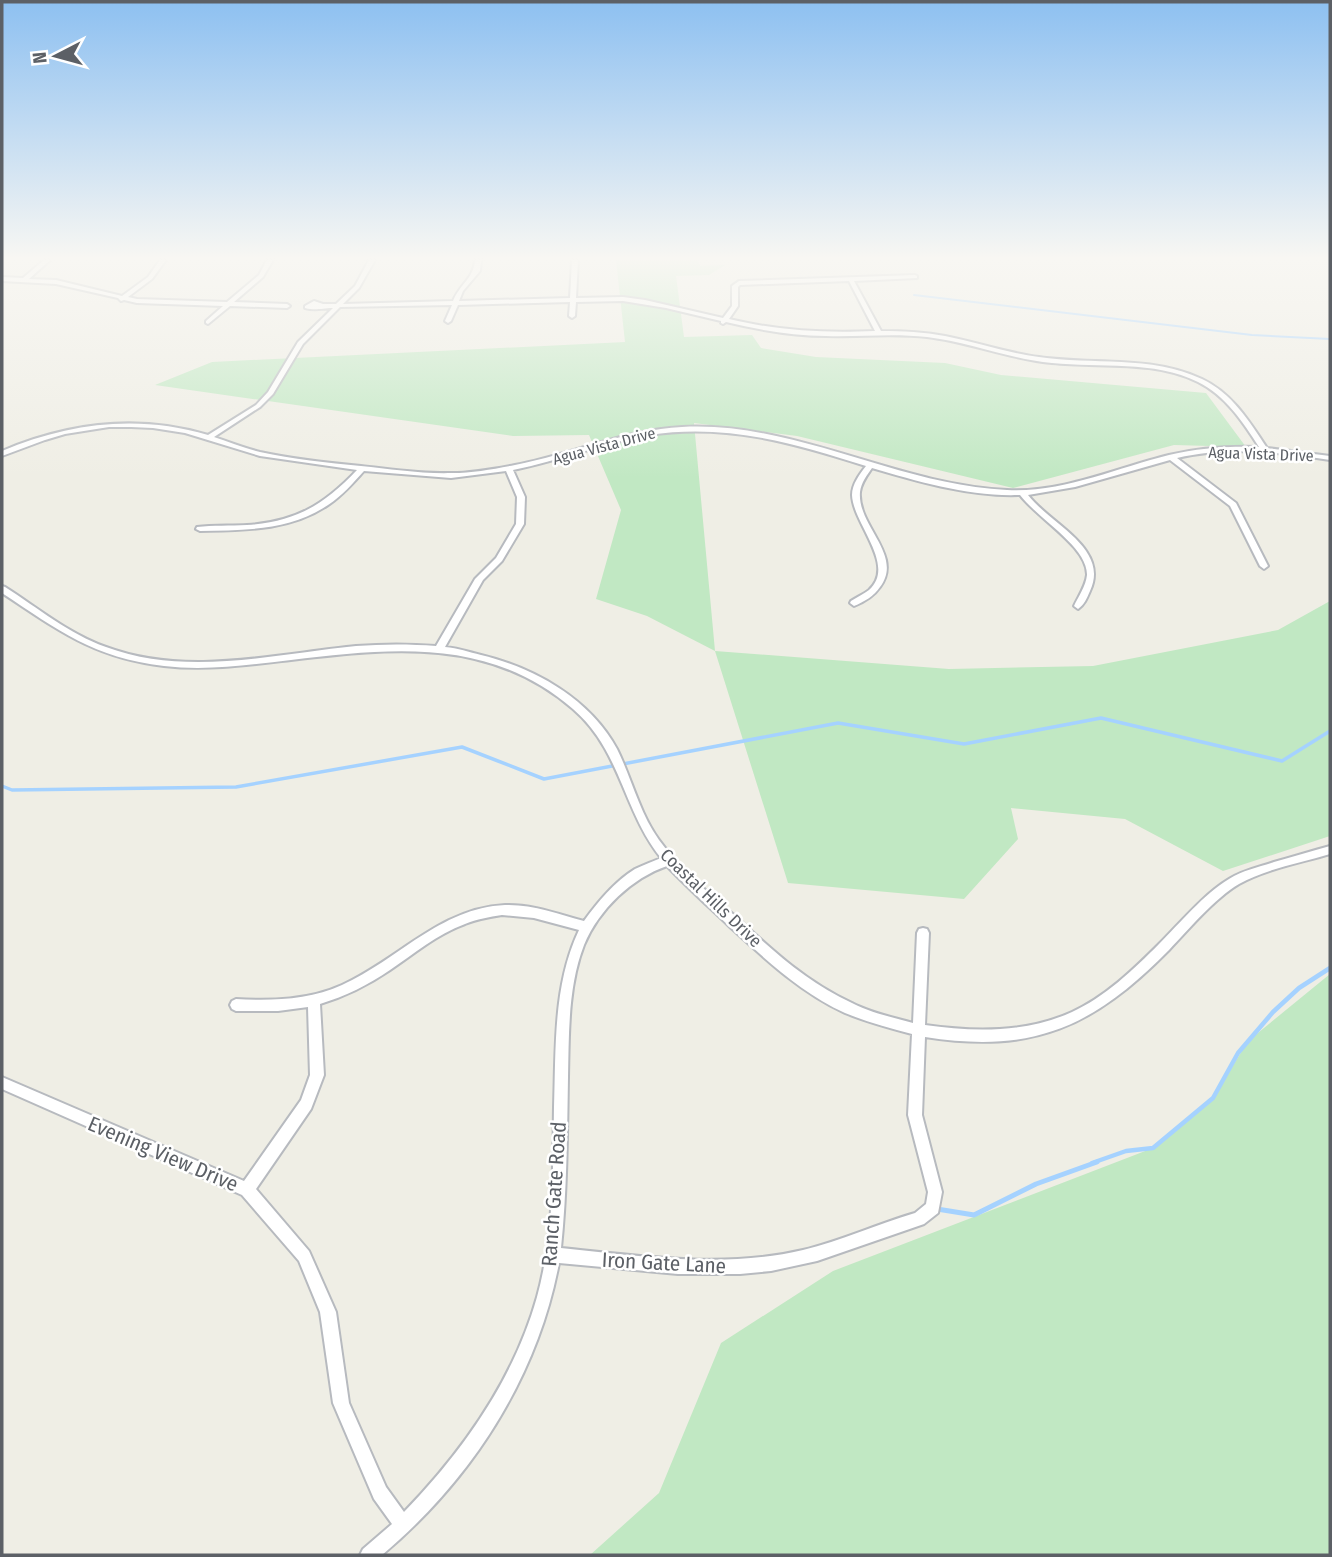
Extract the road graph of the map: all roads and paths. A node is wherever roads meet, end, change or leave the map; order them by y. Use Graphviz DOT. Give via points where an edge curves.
graph roads {
  1 [pos="311,333"];
  2 [pos="789,333"];
  3 [pos="879,333"];
  4 [pos="208,438"];
  5 [pos="1265,451"];
  6 [pos="2,454"];
  7 [pos="1171,457"];
  8 [pos="1330,458"];
  9 [pos="870,464"];
  10 [pos="363,468"];
  11 [pos="510,471"];
  12 [pos="1023,493"];
  13 [pos="200,529"];
  14 [pos="1264,566"];
  15 [pos="2,589"];
  16 [pos="854,603"];
  17 [pos="1078,606"];
  18 [pos="440,648"];
  19 [pos="1330,850"];
  20 [pos="668,860"];
  21 [pos="586,927"];
  22 [pos="923,933"];
  23 [pos="314,1000"];
  24 [pos="236,1005"];
  25 [pos="917,1029"];
  26 [pos="2,1083"];
  27 [pos="247,1190"];
  28 [pos="553,1255"];
  29 [pos="404,1526"];
  30 [pos="369,1555"];
  1 -- 4 [label="street" via="300,343 277,386 258,406"];
  2 -- 3 [label="street"];
  3 -- 5 [label="street" via="947,338 1041,360 1135,364 1175,371 1226,396"];
  4 -- 6 [label="street, Agua Vista Drive" via="165,427 108,426 45,438"];
  4 -- 10 [label="street, Agua Vista Drive" via="265,455"];
  5 -- 7 [label="street, Agua Vista Drive"];
  5 -- 8 [label="street, Agua Vista Drive"];
  7 -- 12 [label="street, Agua Vista Drive" via="1076,487"];
  7 -- 14 [label="street" via="1233,505"];
  9 -- 11 [label="street, Agua Vista Drive" via="757,434 691,429 624,438"];
  9 -- 12 [label="street, Agua Vista Drive" via="954,487"];
  9 -- 16 [label="street" via="858,485 857,502 882,556 883,571 873,591"];
  10 -- 11 [label="street, Agua Vista Drive" via="436,476"];
  10 -- 13 [label="street" via="336,498 307,515 259,528"];
  11 -- 18 [label="street" via="521,497 520,524 499,559 479,579"];
  12 -- 17 [label="street" via="1035,511 1086,556 1090,578"];
  15 -- 18 [label="street, Coastal Hills Drive" via="87,643 151,662 212,664 379,646"];
  18 -- 20 [label="street, Coastal Hills Drive" via="517,670 579,709 611,749 642,821"];
  19 -- 25 [label="street, Coastal Hills Drive" via="1233,882 1125,983 1078,1016 1008,1034 954,1035"];
  20 -- 21 [label="street, Ranch Gate Road" via="634,876"];
  20 -- 25 [label="street, Coastal Hills Drive" via="788,972 825,997"];
  21 -- 23 [label="street" via="505,910 456,919 346,989"];
  21 -- 28 [label="street, Ranch Gate Road" via="570,967 565,1010"];
  22 -- 25 [label="street"];
  23 -- 24 [label="street" via="269,1007"];
  23 -- 27 [label="street" via="317,1074 306,1104"];
  25 -- 28 [label="street, Iron Gate Lane" via="915,1115 936,1192 933,1208 919,1219 803,1258 740,1267 688,1268"];
  26 -- 27 [label="street, Evening View Drive"];
  27 -- 29 [label="street, Evening View Drive" via="304,1256 328,1312 341,1403 380,1493"];
  28 -- 29 [label="street, Ranch Gate Road" via="532,1334 492,1414 456,1466"];
  29 -- 30 [label="street, Ranch Gate Road"];
}
